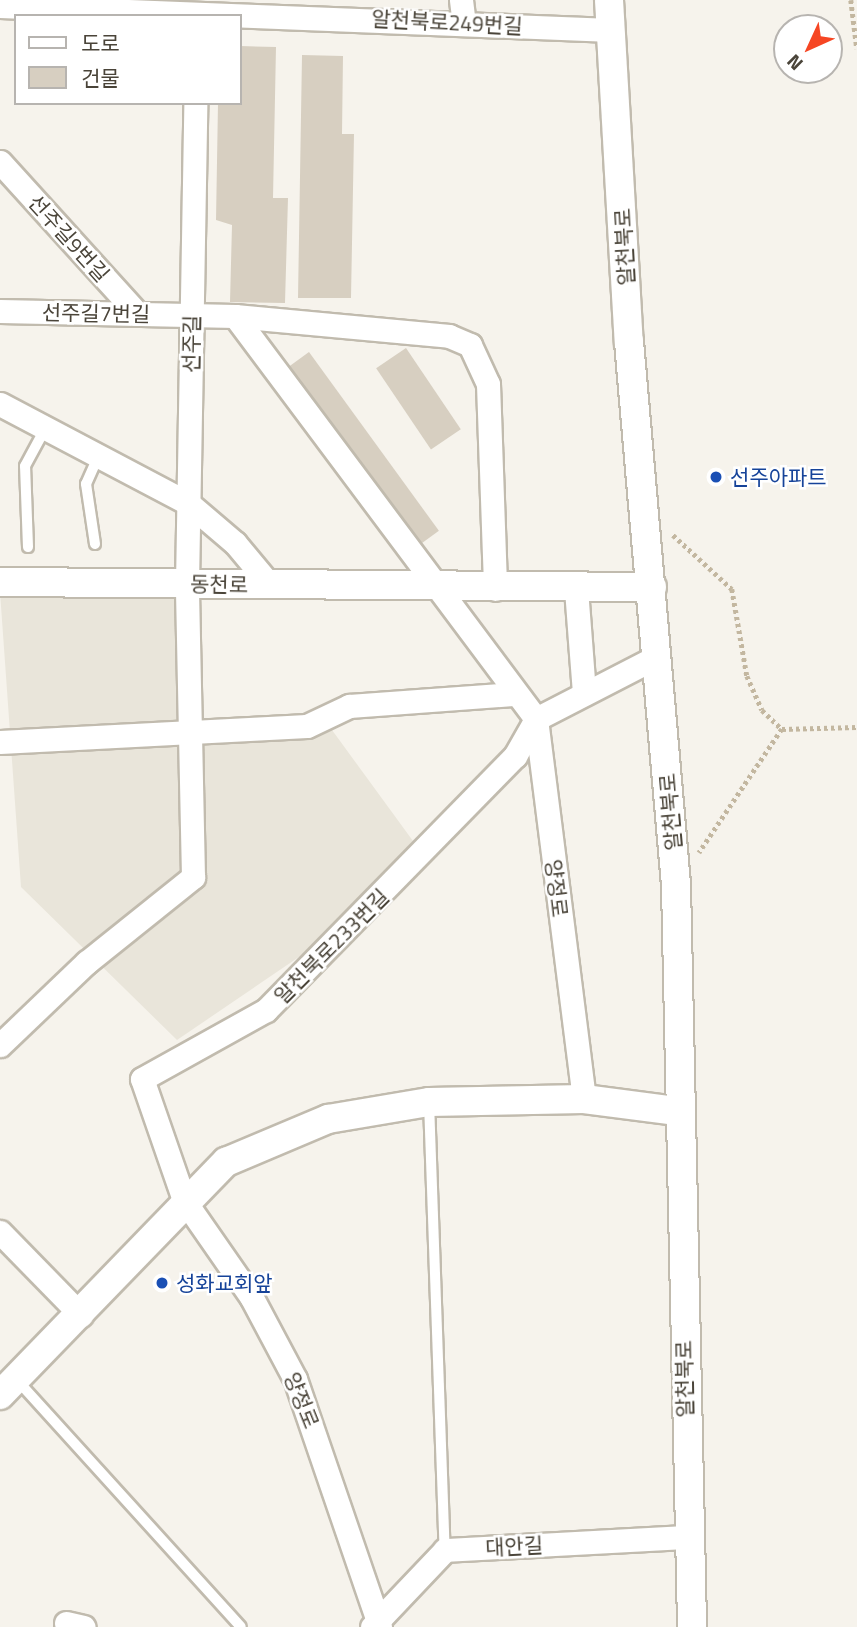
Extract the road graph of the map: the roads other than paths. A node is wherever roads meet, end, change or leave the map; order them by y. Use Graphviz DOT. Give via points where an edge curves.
graph roads {
  1 [pos="609,0"];
  2 [pos="0,6"];
  3 [pos="197,9"];
  4 [pos="357,9"];
  5 [pos="463,11"];
  6 [pos="612,30"];
  7 [pos="195,105"];
  8 [pos="0,162"];
  9 [pos="0,311"];
  10 [pos="138,314"];
  11 [pos="191,314"];
  12 [pos="235,317"];
  13 [pos="0,404"];
  14 [pos="48,424"];
  15 [pos="100,452"];
  16 [pos="188,503"];
  17 [pos="95,544"];
  18 [pos="28,548"];
  19 [pos="0,582"];
  20 [pos="187,584"];
  21 [pos="270,585"];
  22 [pos="652,587"];
  23 [pos="438,588"];
  24 [pos="495,589"];
  25 [pos="576,589"];
  26 [pos="658,656"];
  27 [pos="513,694"];
  28 [pos="584,694"];
  29 [pos="536,719"];
  30 [pos="189,735"];
  31 [pos="0,742"];
  32 [pos="0,1045"];
  33 [pos="584,1100"];
  34 [pos="429,1102"];
  35 [pos="677,1111"];
  36 [pos="184,1200"];
  37 [pos="0,1231"];
  38 [pos="81,1315"];
  39 [pos="8,1387"];
  40 [pos="688,1537"];
  41 [pos="445,1550"];
  42 [pos="376,1625"];
  43 [pos="240,1627"];
  44 [pos="692,1627"];
  1 -- 6 [label="street, 알천북로"];
  2 -- 3 [label="street, 알천북로249번길"];
  3 -- 4 [label="street, 알천북로249번길"];
  4 -- 5 [label="street, 알천북로249번길"];
  5 -- 6 [label="street, 알천북로249번길"];
  6 -- 22 [label="street, 알천북로" via="629,342"];
  7 -- 11 [label="street, 선주길"];
  8 -- 10 [label="street, 선주길9번길"];
  9 -- 10 [label="street, 선주길7번길"];
  10 -- 11 [label="street, 선주길7번길"];
  11 -- 12 [label="street"];
  11 -- 16 [label="street, 선주길"];
  12 -- 23 [label="street"];
  12 -- 24 [label="street" via="449,336 470,345 488,384"];
  13 -- 14 [label="street"];
  14 -- 15 [label="street"];
  14 -- 18 [label="lane" via="25,466"];
  15 -- 16 [label="street"];
  15 -- 17 [label="lane" via="86,484"];
  16 -- 20 [label="street, 선주길"];
  16 -- 21 [label="street" via="235,543"];
  19 -- 20 [label="street, 동천로"];
  20 -- 21 [label="street, 동천로"];
  20 -- 30 [label="street, 선주길"];
  21 -- 23 [label="street, 동천로"];
  22 -- 25 [label="street, 동천로"];
  22 -- 26 [label="street, 알천북로"];
  23 -- 24 [label="street, 동천로"];
  23 -- 27 [label="street"];
  24 -- 25 [label="street, 동천로"];
  25 -- 28 [label="street"];
  26 -- 28 [label="street"];
  26 -- 35 [label="street, 알천북로" via="676,885"];
  27 -- 29 [label="street"];
  27 -- 30 [label="street" via="349,706 307,726"];
  28 -- 29 [label="street"];
  29 -- 33 [label="street, 양정로"];
  29 -- 36 [label="street, 알천북로233번길" via="515,756 266,1010 142,1079"];
  30 -- 31 [label="street"];
  30 -- 32 [label="street, 선주길" via="193,877 87,962"];
  33 -- 34 [label="street"];
  33 -- 35 [label="street"];
  34 -- 36 [label="street" via="328,1119 226,1162"];
  34 -- 41 [label="lane"];
  35 -- 40 [label="street, 알천북로"];
  36 -- 38 [label="street"];
  36 -- 42 [label="street, 양정로" via="252,1298 295,1379"];
  37 -- 38 [label="street"];
  38 -- 39 [label="street"];
  39 -- 43 [label="lane"];
  40 -- 41 [label="street, 대안길"];
  40 -- 44 [label="street, 알천북로"];
  41 -- 42 [label="street"];
}
